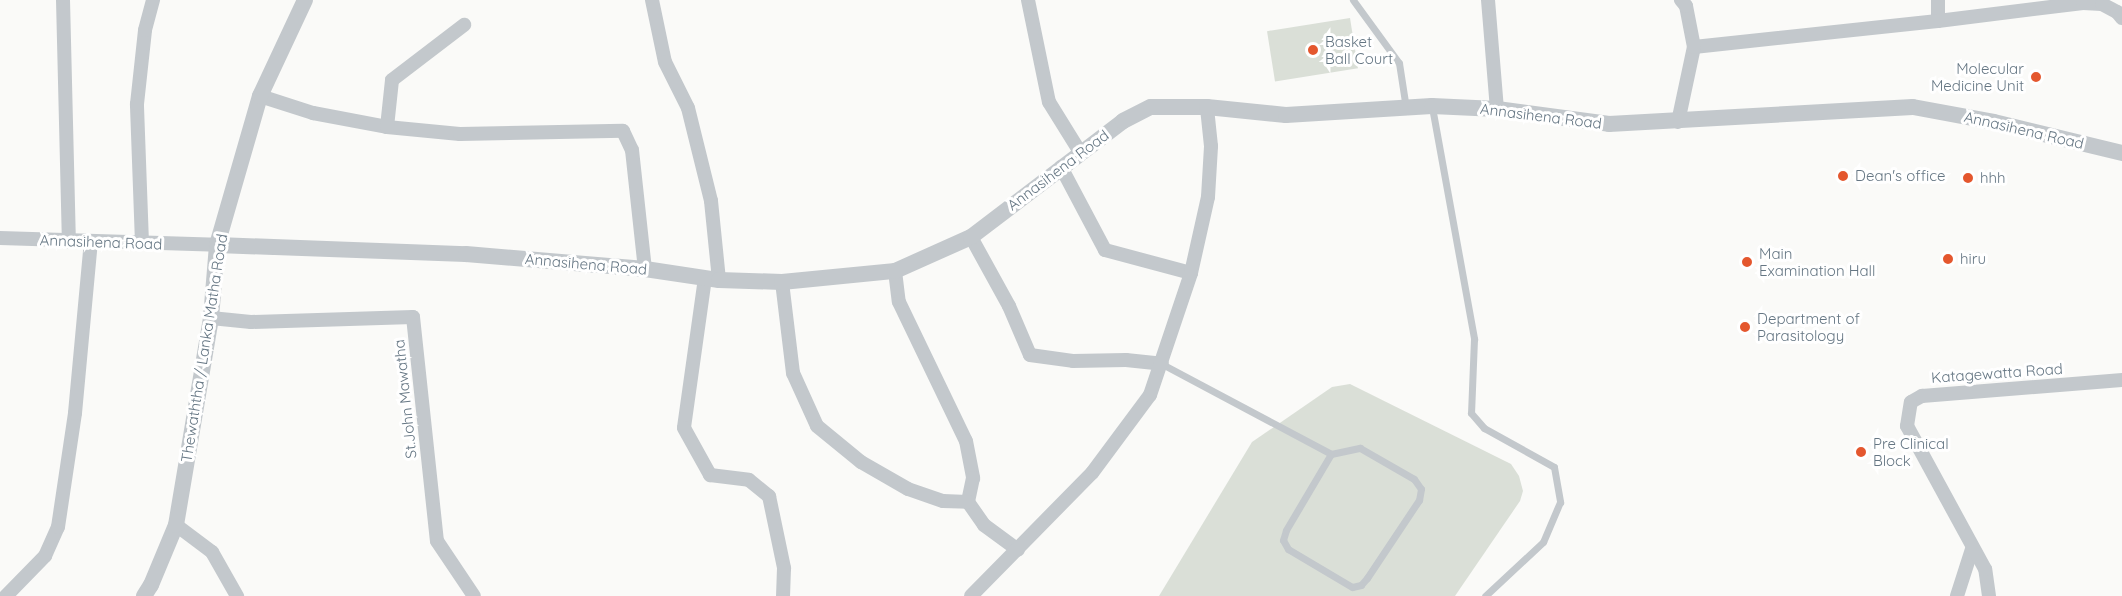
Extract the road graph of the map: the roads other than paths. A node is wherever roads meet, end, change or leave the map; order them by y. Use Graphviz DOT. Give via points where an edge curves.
graph roads {
  1 [pos="63,0"];
  2 [pos="153,0"];
  3 [pos="305,0"];
  4 [pos="652,0"];
  5 [pos="1028,0"];
  6 [pos="1353,0"];
  7 [pos="1488,0"];
  8 [pos="1681,0"];
  9 [pos="1938,0"];
  10 [pos="2122,18"];
  11 [pos="1938,21"];
  12 [pos="464,25"];
  13 [pos="1694,47"];
  14 [pos="260,96"];
  15 [pos="1432,106"];
  16 [pos="1207,107"];
  17 [pos="1406,108"];
  18 [pos="1497,110"];
  19 [pos="1678,122"];
  20 [pos="387,127"];
  21 [pos="1080,152"];
  22 [pos="2122,153"];
  23 [pos="1060,166"];
  24 [pos="971,237"];
  25 [pos="0,238"];
  26 [pos="69,242"];
  27 [pos="91,242"];
  28 [pos="142,243"];
  29 [pos="217,245"];
  30 [pos="645,269"];
  31 [pos="895,271"];
  32 [pos="1191,273"];
  33 [pos="712,279"];
  34 [pos="782,282"];
  35 [pos="210,318"];
  36 [pos="1162,364"];
  37 [pos="2122,380"];
  38 [pos="1331,454"];
  39 [pos="968,502"];
  40 [pos="176,525"];
  41 [pos="1972,549"];
  42 [pos="1018,550"];
  43 [pos="6,596"];
  44 [pos="144,596"];
  45 [pos="237,596"];
  46 [pos="474,596"];
  47 [pos="783,596"];
  48 [pos="971,596"];
  49 [pos="1485,596"];
  50 [pos="1957,596"];
  51 [pos="1989,596"];
  1 -- 26 [label="street"];
  2 -- 28 [label="street" via="145,30 137,104"];
  3 -- 14 [label="street, Thewaththa / Lanka Matha Road"];
  4 -- 33 [label="street" via="664,62 688,108 708,191"];
  5 -- 21 [label="street" via="1049,102"];
  6 -- 17 [label="lane" via="1399,63"];
  7 -- 18 [label="street"];
  8 -- 13 [label="street" via="1686,6"];
  9 -- 11 [label="street"];
  10 -- 11 [label="street" via="2102,4 2083,3"];
  11 -- 13 [label="street"];
  12 -- 20 [label="street" via="392,80"];
  13 -- 19 [label="street"];
  14 -- 20 [label="street" via="313,113"];
  14 -- 29 [label="street, Thewaththa / Lanka Matha Road"];
  15 -- 17 [label="street, Annasihena Road"];
  15 -- 18 [label="street, Annasihena Road"];
  15 -- 49 [label="lane" via="1474,339 1471,413 1484,428 1554,466 1560,502 1543,542"];
  16 -- 17 [label="street, Annasihena Road" via="1286,115"];
  16 -- 21 [label="street, Annasihena Road" via="1151,107 1123,121"];
  16 -- 32 [label="street" via="1211,146 1208,196"];
  18 -- 19 [label="street, Annasihena Road" via="1609,124"];
  19 -- 22 [label="street, Annasihena Road" via="1913,107"];
  20 -- 30 [label="street" via="460,134 623,131 632,150"];
  21 -- 23 [label="street, Annasihena Road"];
  23 -- 24 [label="street, Annasihena Road"];
  23 -- 32 [label="street" via="1105,250"];
  24 -- 31 [label="street, Annasihena Road"];
  24 -- 36 [label="street" via="1009,306 1030,355 1073,361"];
  25 -- 26 [label="street, Annasihena Road"];
  26 -- 27 [label="street, Annasihena Road"];
  27 -- 28 [label="street, Annasihena Road"];
  27 -- 43 [label="street" via="75,413 58,527 45,556"];
  28 -- 29 [label="street, Annasihena Road"];
  29 -- 30 [label="street, Annasihena Road" via="466,254"];
  29 -- 35 [label="street, Thewaththa / Lanka Matha Road"];
  30 -- 33 [label="street, Annasihena Road"];
  31 -- 34 [label="street, Annasihena Road"];
  31 -- 39 [label="street" via="899,302 966,441 973,478"];
  32 -- 36 [label="street"];
  33 -- 34 [label="street, Annasihena Road"];
  33 -- 47 [label="street" via="703,308 684,428 710,475 749,480 769,496 784,568"];
  34 -- 39 [label="street" via="793,374 817,426 861,462 908,489 943,501"];
  35 -- 40 [label="street, Thewaththa / Lanka Matha Road"];
  35 -- 46 [label="street, St.John Mawatha" via="251,322 413,317 437,541"];
  36 -- 38 [label="lane"];
  36 -- 42 [label="street" via="1150,395 1092,473"];
  37 -- 41 [label="street, Katagewatta Road" via="1922,396 1911,402 1907,426"];
  38 -- 38 [label="lane" via="1283,540 1288,549 1352,587 1367,578 1419,500 1421,489 1414,479 1360,448"];
  39 -- 42 [label="street" via="984,525"];
  40 -- 44 [label="street, Thewaththa / Lanka Matha Road"];
  40 -- 45 [label="street" via="212,552"];
  41 -- 50 [label="street"];
  41 -- 51 [label="street, Katagewatta Road" via="1985,569"];
  42 -- 48 [label="street"];
}
